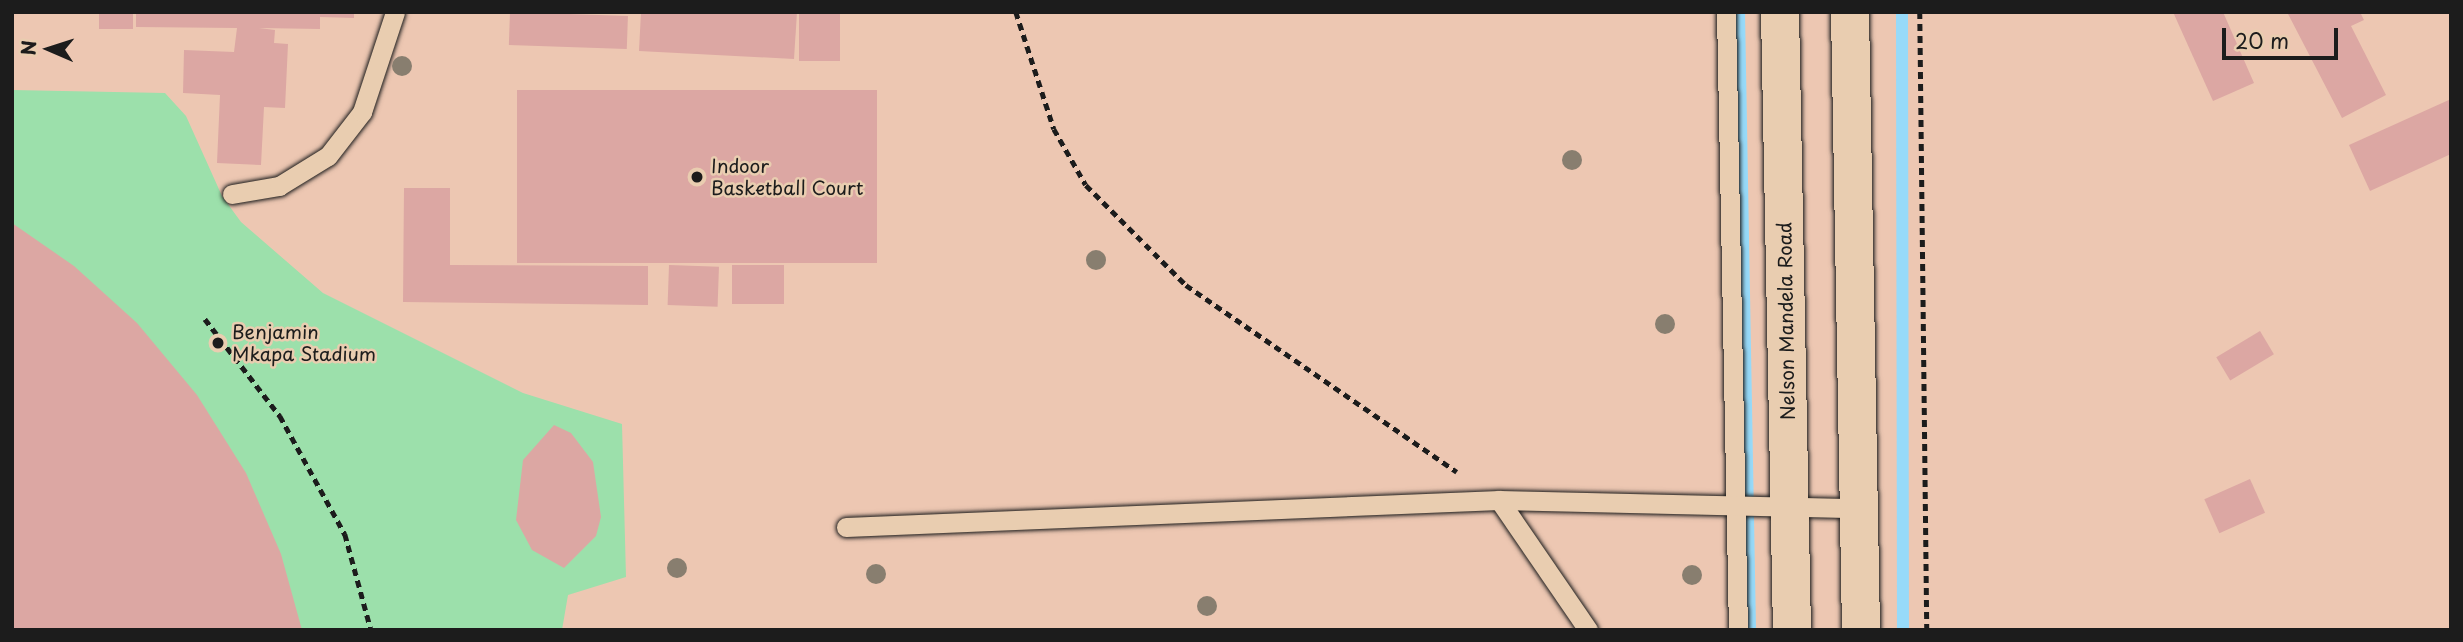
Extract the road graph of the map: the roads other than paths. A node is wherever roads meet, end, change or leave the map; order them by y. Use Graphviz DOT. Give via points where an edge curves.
graph roads {
  1 [pos="395,12"];
  2 [pos="1726,12"];
  3 [pos="1780,12"];
  4 [pos="1850,12"];
  5 [pos="232,194"];
  6 [pos="1499,500"];
  7 [pos="1737,503"];
  8 [pos="1790,506"];
  9 [pos="1859,508"];
  10 [pos="846,527"];
  11 [pos="1588,630"];
  12 [pos="1738,630"];
  13 [pos="1792,630"];
  14 [pos="1861,630"];
  1 -- 5 [label="lane" via="362,112 328,156 279,186"];
  2 -- 7 [label="lane"];
  3 -- 8 [label="main road, Nelson Mandela Road"];
  4 -- 9 [label="main road"];
  6 -- 7 [label="lane"];
  6 -- 10 [label="lane"];
  6 -- 11 [label="lane"];
  7 -- 8 [label="lane"];
  7 -- 12 [label="lane"];
  8 -- 9 [label="lane"];
  8 -- 13 [label="main road, Nelson Mandela Road"];
  9 -- 14 [label="main road"];
}
